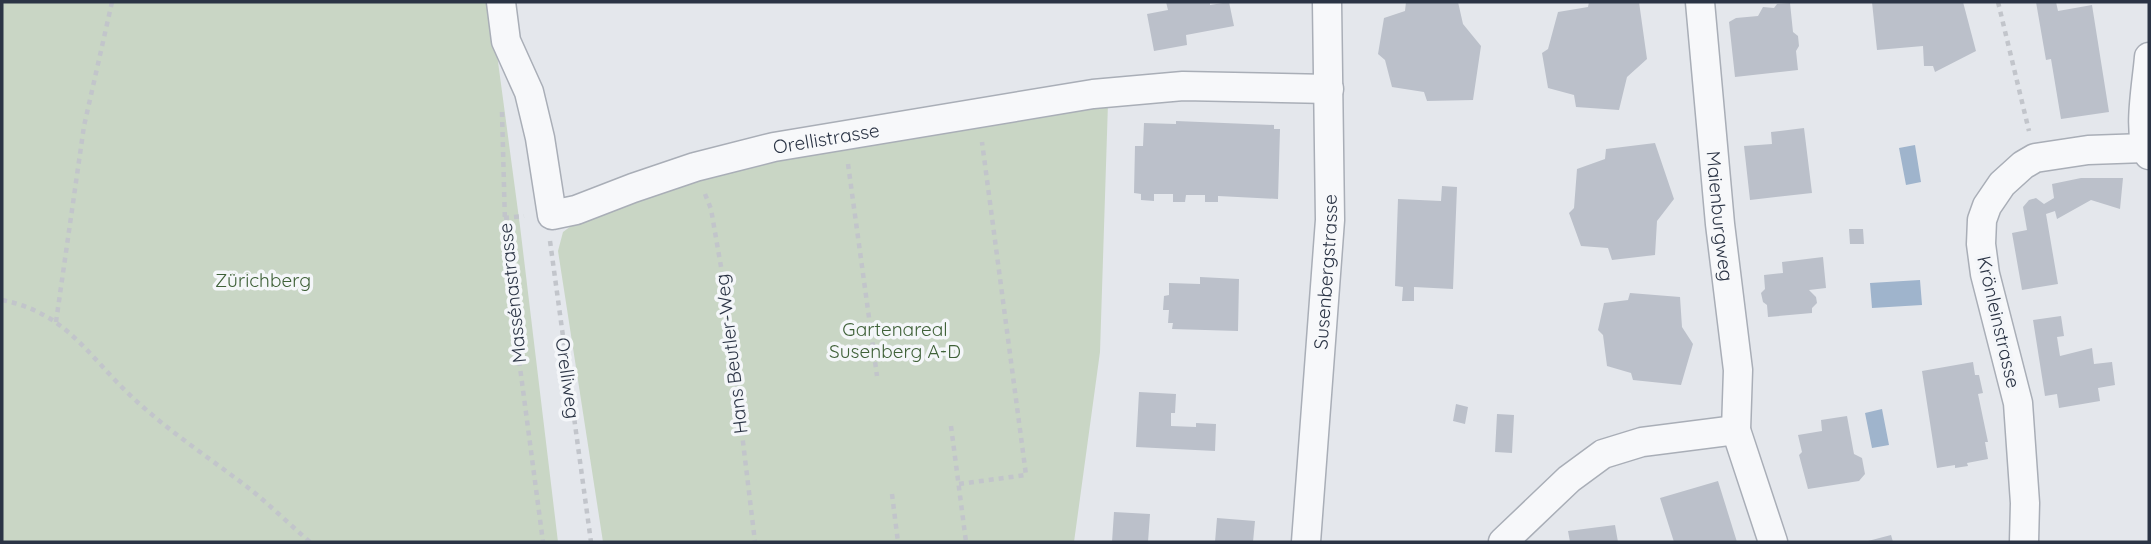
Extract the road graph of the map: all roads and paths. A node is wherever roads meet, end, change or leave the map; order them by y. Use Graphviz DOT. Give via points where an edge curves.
graph roads {
  1 [pos="112,2"];
  2 [pos="501,2"];
  3 [pos="1327,2"];
  4 [pos="1700,2"];
  5 [pos="1998,2"];
  6 [pos="2149,57"];
  7 [pos="1329,89"];
  8 [pos="502,107"];
  9 [pos="978,113"];
  10 [pos="844,135"];
  11 [pos="2031,142"];
  12 [pos="2147,152"];
  13 [pos="695,167"];
  14 [pos="552,215"];
  15 [pos="2,300"];
  16 [pos="56,322"];
  17 [pos="877,376"];
  18 [pos="951,426"];
  19 [pos="1737,430"];
  20 [pos="958,484"];
  21 [pos="892,494"];
  22 [pos="307,541"];
  23 [pos="543,542"];
  24 [pos="591,542"];
  25 [pos="755,542"];
  26 [pos="898,542"];
  27 [pos="966,542"];
  28 [pos="1306,542"];
  29 [pos="1503,542"];
  30 [pos="1773,542"];
  31 [pos="2024,542"];
  1 -- 16 [label="path" via="84,126"];
  2 -- 14 [label="street" via="506,41 529,92"];
  3 -- 7 [label="street, Susenbergstrasse"];
  4 -- 19 [label="street, Maienburgweg" via="1738,370"];
  5 -- 11 [label="path"];
  6 -- 12 [label="street" via="2144,127"];
  7 -- 9 [label="street, Orellistrasse" via="1183,86 1093,94"];
  7 -- 28 [label="street, Susenbergstrasse" via="1330,220"];
  8 -- 23 [label="path, Massénastrasse" via="506,261"];
  9 -- 10 [label="street, Orellistrasse"];
  9 -- 20 [label="path" via="1026,475"];
  10 -- 13 [label="street, Orellistrasse"];
  10 -- 17 [label="path"];
  12 -- 31 [label="street, Krönleinstrasse" via="2088,150 2035,158 2002,184 1982,220 1986,274 2018,403"];
  13 -- 14 [label="street, Orellistrasse"];
  13 -- 25 [label="path, Hans Beutler-Weg" via="711,209 723,284"];
  14 -- 24 [label="path, Orelliweg" via="549,247"];
  15 -- 16 [label="path"];
  16 -- 22 [label="path" via="132,397 247,486"];
  18 -- 20 [label="path"];
  19 -- 29 [label="street" via="1642,442 1603,454 1569,478"];
  19 -- 30 [label="street"];
  20 -- 27 [label="path"];
  21 -- 26 [label="path"];
}
